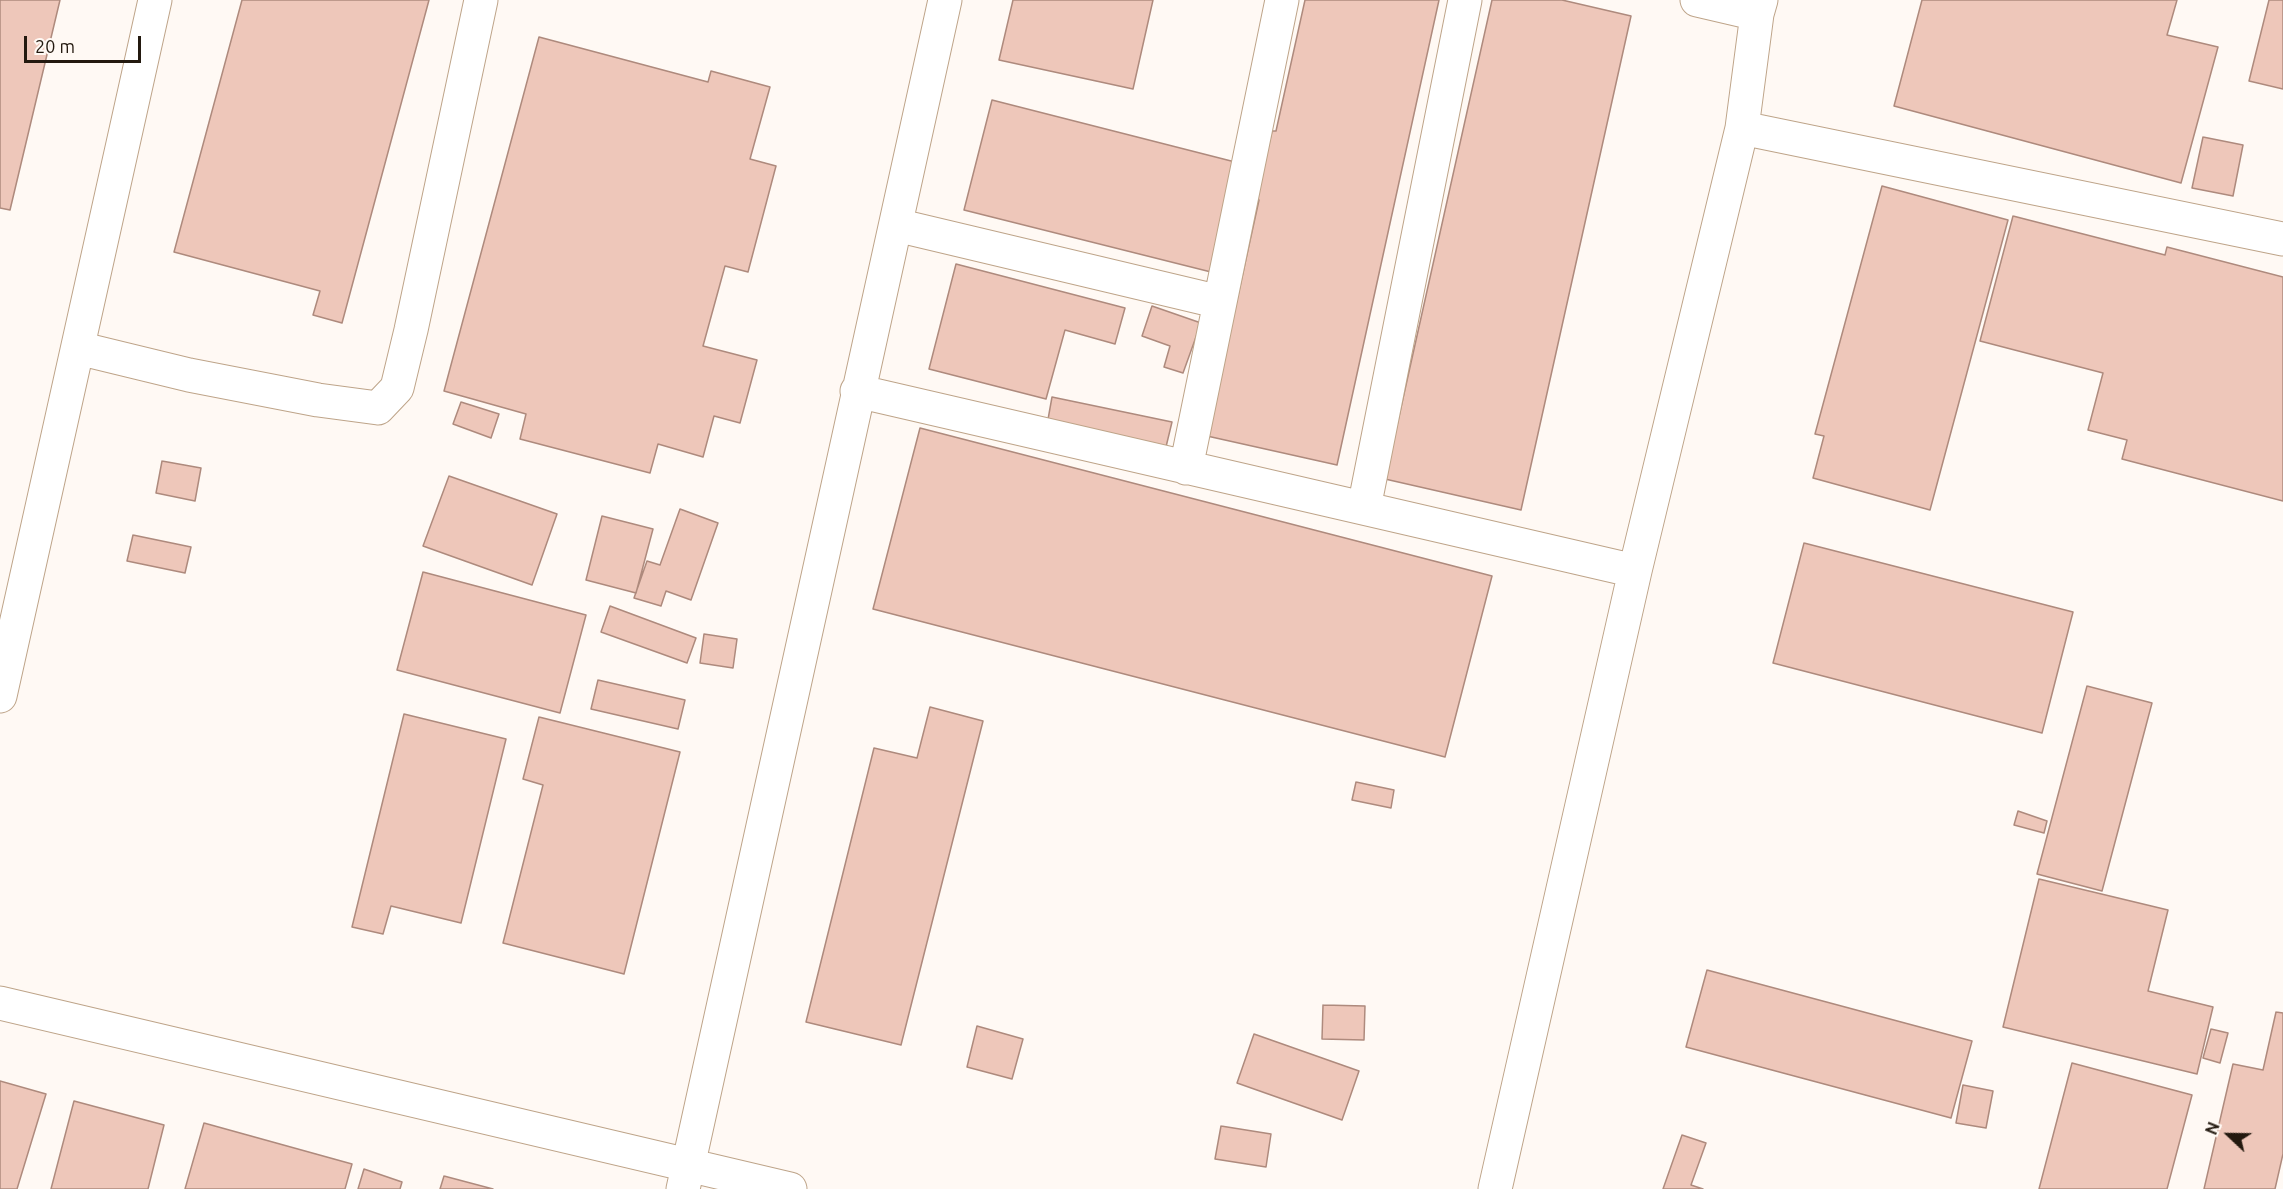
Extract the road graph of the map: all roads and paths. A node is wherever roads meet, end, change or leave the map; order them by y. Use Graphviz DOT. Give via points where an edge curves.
graph roads {
  1 [pos="156,0"];
  2 [pos="482,0"];
  3 [pos="945,0"];
  4 [pos="1282,0"];
  5 [pos="1465,0"];
  6 [pos="1697,0"];
  7 [pos="1759,7"];
  8 [pos="1742,128"];
  9 [pos="896,225"];
  10 [pos="2283,239"];
  11 [pos="1220,302"];
  12 [pos="78,348"];
  13 [pos="857,391"];
  14 [pos="1186,468"];
  15 [pos="1364,508"];
  16 [pos="1635,571"];
  17 [pos="0,696"];
  18 [pos="0,1003"];
  19 [pos="686,1177"];
  20 [pos="790,1189"];
  21 [pos="1495,1189"];
  1 -- 12 [label="street"];
  2 -- 12 [label="street" via="397,388 378,408 189,375"];
  3 -- 9 [label="street"];
  4 -- 11 [label="street"];
  5 -- 15 [label="street"];
  6 -- 7 [label="street"];
  7 -- 8 [label="street"];
  8 -- 10 [label="street"];
  8 -- 16 [label="street"];
  9 -- 11 [label="street"];
  9 -- 13 [label="street"];
  11 -- 14 [label="street"];
  12 -- 17 [label="street"];
  13 -- 14 [label="street"];
  13 -- 19 [label="street"];
  14 -- 15 [label="street"];
  15 -- 16 [label="street"];
  16 -- 21 [label="street"];
  18 -- 19 [label="street"];
  19 -- 20 [label="street"];
}
